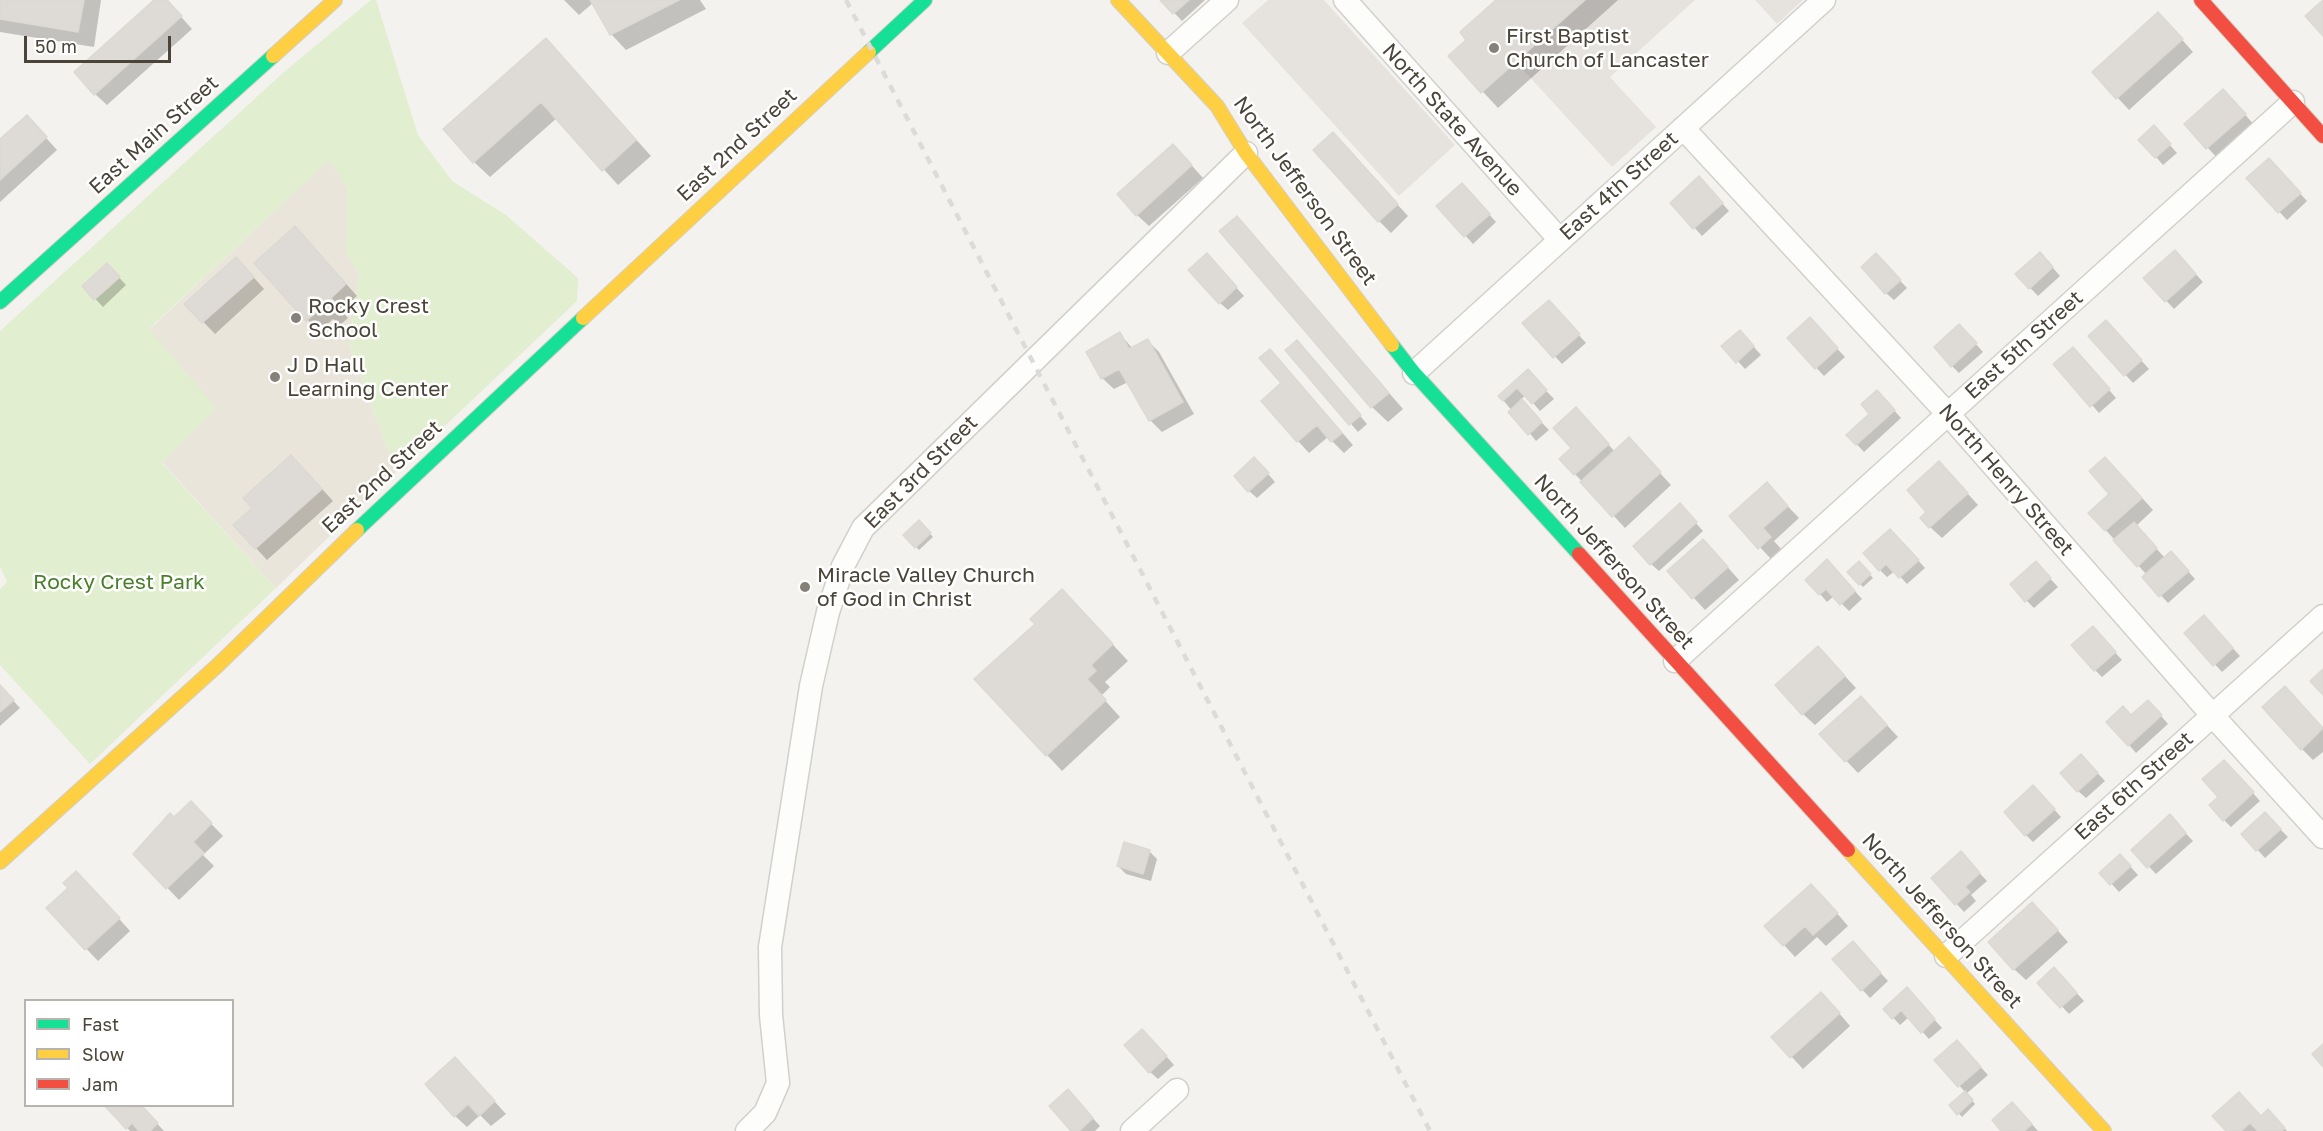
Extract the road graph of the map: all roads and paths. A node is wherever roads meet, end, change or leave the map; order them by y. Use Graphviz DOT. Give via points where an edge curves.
graph roads {
  1 [pos="335,0"];
  2 [pos="925,0"];
  3 [pos="1118,0"];
  4 [pos="1227,0"];
  5 [pos="1345,0"];
  6 [pos="1824,0"];
  7 [pos="2201,0"];
  8 [pos="1168,53"];
  9 [pos="2294,102"];
  10 [pos="1683,128"];
  11 [pos="2323,136"];
  12 [pos="1246,153"];
  13 [pos="1560,240"];
  14 [pos="0,302"];
  15 [pos="1414,373"];
  16 [pos="1948,414"];
  17 [pos="2323,616"];
  18 [pos="1674,661"];
  19 [pos="2212,716"];
  20 [pos="2323,837"];
  21 [pos="0,862"];
  22 [pos="1946,956"];
  23 [pos="1177,1090"];
  24 [pos="747,1131"];
  25 [pos="1132,1131"];
  26 [pos="2104,1131"];
  1 -- 14 [label="street, East Main Street"];
  2 -- 21 [label="street, East 2nd Street" via="384,504 218,665"];
  3 -- 8 [label="street, North Jefferson Street"];
  4 -- 8 [label="street"];
  5 -- 13 [label="street, North State Avenue"];
  6 -- 10 [label="street, East 4th Street"];
  7 -- 9 [label="street"];
  8 -- 12 [label="street, North Jefferson Street" via="1217,106"];
  9 -- 11 [label="street"];
  9 -- 16 [label="street, East 5th Street"];
  10 -- 13 [label="street, East 4th Street"];
  10 -- 16 [label="street, North Henry Street"];
  12 -- 15 [label="street, North Jefferson Street"];
  12 -- 24 [label="street, East 3rd Street" via="862,528 843,566 828,612 811,686 770,947 778,1083 765,1113"];
  13 -- 15 [label="street, East 4th Street"];
  15 -- 18 [label="street, North Jefferson Street"];
  16 -- 18 [label="street, East 5th Street"];
  16 -- 19 [label="street, North Henry Street"];
  17 -- 19 [label="street, East 6th Street"];
  18 -- 22 [label="street, North Jefferson Street"];
  19 -- 20 [label="street, North Henry Street"];
  19 -- 22 [label="street, East 6th Street"];
  22 -- 26 [label="street, North Jefferson Street"];
  23 -- 25 [label="street"];
}
